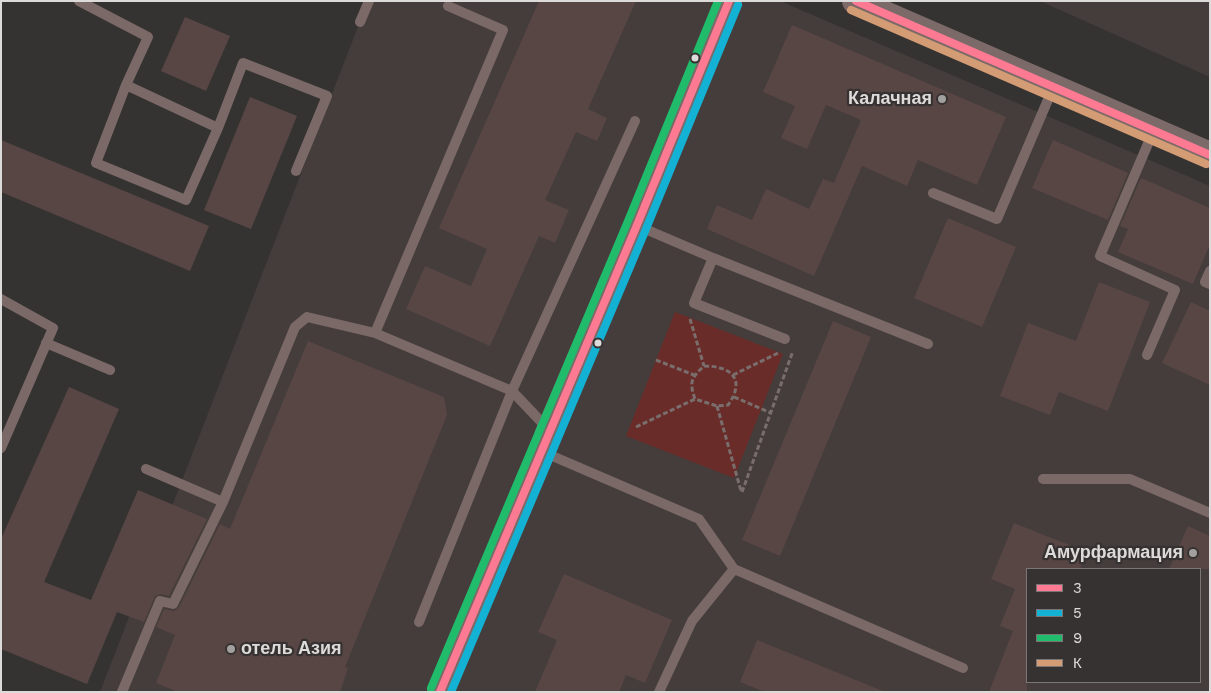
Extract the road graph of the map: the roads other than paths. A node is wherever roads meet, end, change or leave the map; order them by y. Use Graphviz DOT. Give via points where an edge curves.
graph roads {
  1 [pos="79,1"];
  2 [pos="369,1"];
  3 [pos="729,1"];
  4 [pos="855,1"];
  5 [pos="448,6"];
  6 [pos="360,22"];
  7 [pos="126,85"];
  8 [pos="1054,87"];
  9 [pos="635,121"];
  10 [pos="218,128"];
  11 [pos="1154,131"];
  12 [pos="1210,155"];
  13 [pos="296,171"];
  14 [pos="933,193"];
  15 [pos="637,225"];
  16 [pos="713,258"];
  17 [pos="1210,271"];
  18 [pos="1210,284"];
  19 [pos="1,299"];
  20 [pos="375,333"];
  21 [pos="46,342"];
  22 [pos="786,344"];
  23 [pos="928,344"];
  24 [pos="1147,356"];
  25 [pos="110,370"];
  26 [pos="512,391"];
  27 [pos="546,441"];
  28 [pos="1,448"];
  29 [pos="146,469"];
  30 [pos="1043,479"];
  31 [pos="223,502"];
  32 [pos="1210,513"];
  33 [pos="734,569"];
  34 [pos="419,622"];
  35 [pos="963,668"];
  36 [pos="122,692"];
  37 [pos="440,692"];
  38 [pos="659,692"];
  1 -- 7 [label="lane" via="148,37"];
  2 -- 6 [label="lane"];
  3 -- 15 [label="main road"];
  4 -- 8 [label="main road"];
  5 -- 20 [label="lane" via="503,30"];
  7 -- 10 [label="lane"];
  7 -- 10 [label="lane" via="96,163 186,200"];
  8 -- 11 [label="main road"];
  8 -- 14 [label="lane" via="997,219"];
  9 -- 26 [label="lane"];
  10 -- 13 [label="lane" via="243,63 327,96"];
  11 -- 12 [label="main road"];
  11 -- 24 [label="lane" via="1100,256 1175,290"];
  15 -- 16 [label="lane"];
  15 -- 27 [label="main road"];
  16 -- 22 [label="lane" via="694,303"];
  16 -- 23 [label="lane"];
  17 -- 18 [label="lane" via="1205,282"];
  19 -- 21 [label="lane" via="53,328"];
  20 -- 26 [label="lane"];
  20 -- 31 [label="lane" via="307,317 295,327"];
  21 -- 25 [label="lane"];
  21 -- 28 [label="lane"];
  26 -- 27 [label="lane"];
  26 -- 34 [label="lane"];
  27 -- 33 [label="lane" via="699,519"];
  27 -- 37 [label="main road"];
  29 -- 31 [label="lane"];
  30 -- 32 [label="lane" via="1130,479"];
  31 -- 36 [label="lane" via="173,604 160,601"];
  33 -- 35 [label="lane"];
  33 -- 38 [label="lane" via="692,621"];
}
